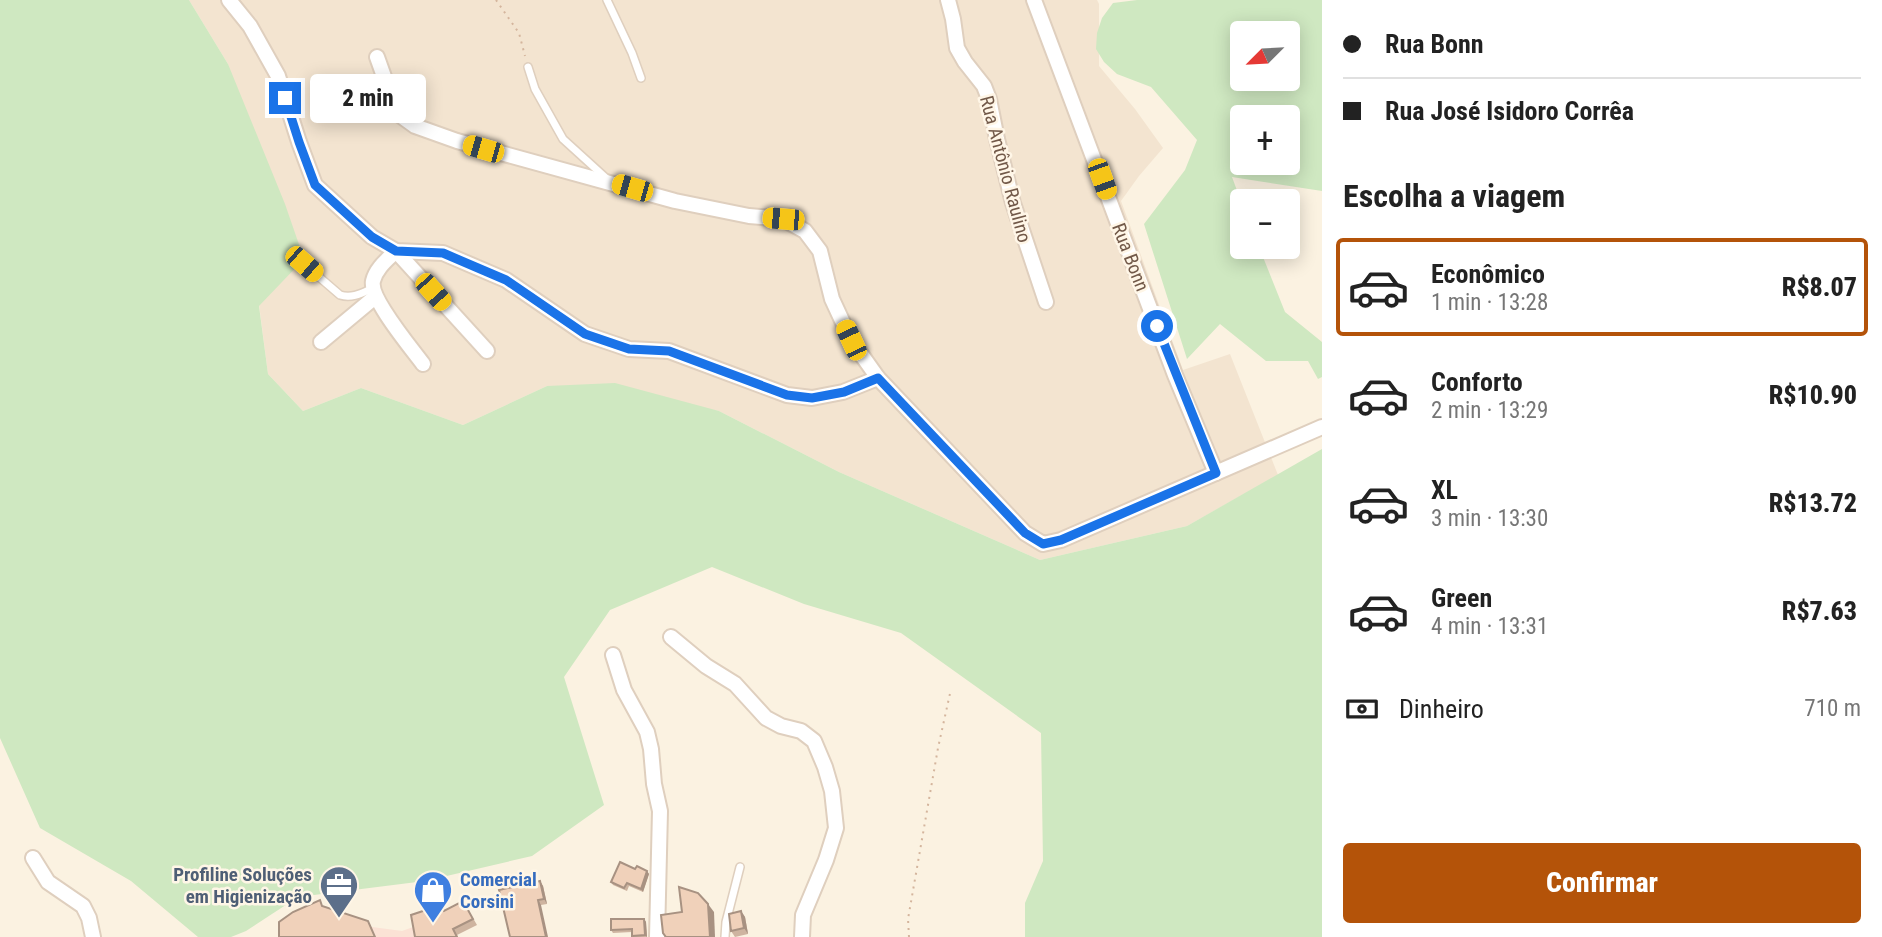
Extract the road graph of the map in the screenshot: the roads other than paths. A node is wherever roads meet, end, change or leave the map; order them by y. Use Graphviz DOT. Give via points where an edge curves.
graph roads {
  1 [pos="229,0"];
  2 [pos="607,0"];
  3 [pos="948,0"];
  4 [pos="1034,0"];
  5 [pos="377,57"];
  6 [pos="528,67"];
  7 [pos="641,78"];
  8 [pos="610,182"];
  9 [pos="396,251"];
  10 [pos="304,264"];
  11 [pos="374,293"];
  12 [pos="1046,302"];
  13 [pos="321,342"];
  14 [pos="487,351"];
  15 [pos="423,364"];
  16 [pos="878,378"];
  17 [pos="1322,427"];
  18 [pos="1216,473"];
  19 [pos="671,637"];
  20 [pos="613,654"];
  21 [pos="33,858"];
  22 [pos="740,867"];
  23 [pos="93,937"];
  24 [pos="657,937"];
  25 [pos="725,937"];
  26 [pos="802,937"];
  1 -- 9 [label="street" via="250,26 278,76 315,185 372,237"];
  2 -- 7 [label="lane"];
  3 -- 12 [label="street, Rua Antônio Raulino" via="957,48 989,99 1013,203"];
  4 -- 18 [label="street, Rua Bonn"];
  5 -- 8 [label="street" via="397,113 415,126"];
  6 -- 8 [label="lane" via="563,139"];
  8 -- 16 [label="street" via="676,201 783,219 805,231 820,251 832,299 851,340"];
  9 -- 11 [label="street" via="372,282"];
  9 -- 14 [label="street"];
  9 -- 16 [label="street" via="443,253 506,280 585,334 629,349 669,351 787,395 812,398 844,392"];
  10 -- 11 [label="lane" via="347,298"];
  11 -- 13 [label="street"];
  11 -- 15 [label="street"];
  16 -- 18 [label="street" via="1025,533 1043,544"];
  17 -- 18 [label="street"];
  19 -- 26 [label="street" via="735,684 766,718 814,741 832,791 836,828 803,915"];
  20 -- 24 [label="street" via="651,749 660,811"];
  21 -- 23 [label="street" via="48,882 83,906"];
  22 -- 25 [label="lane"];
}
